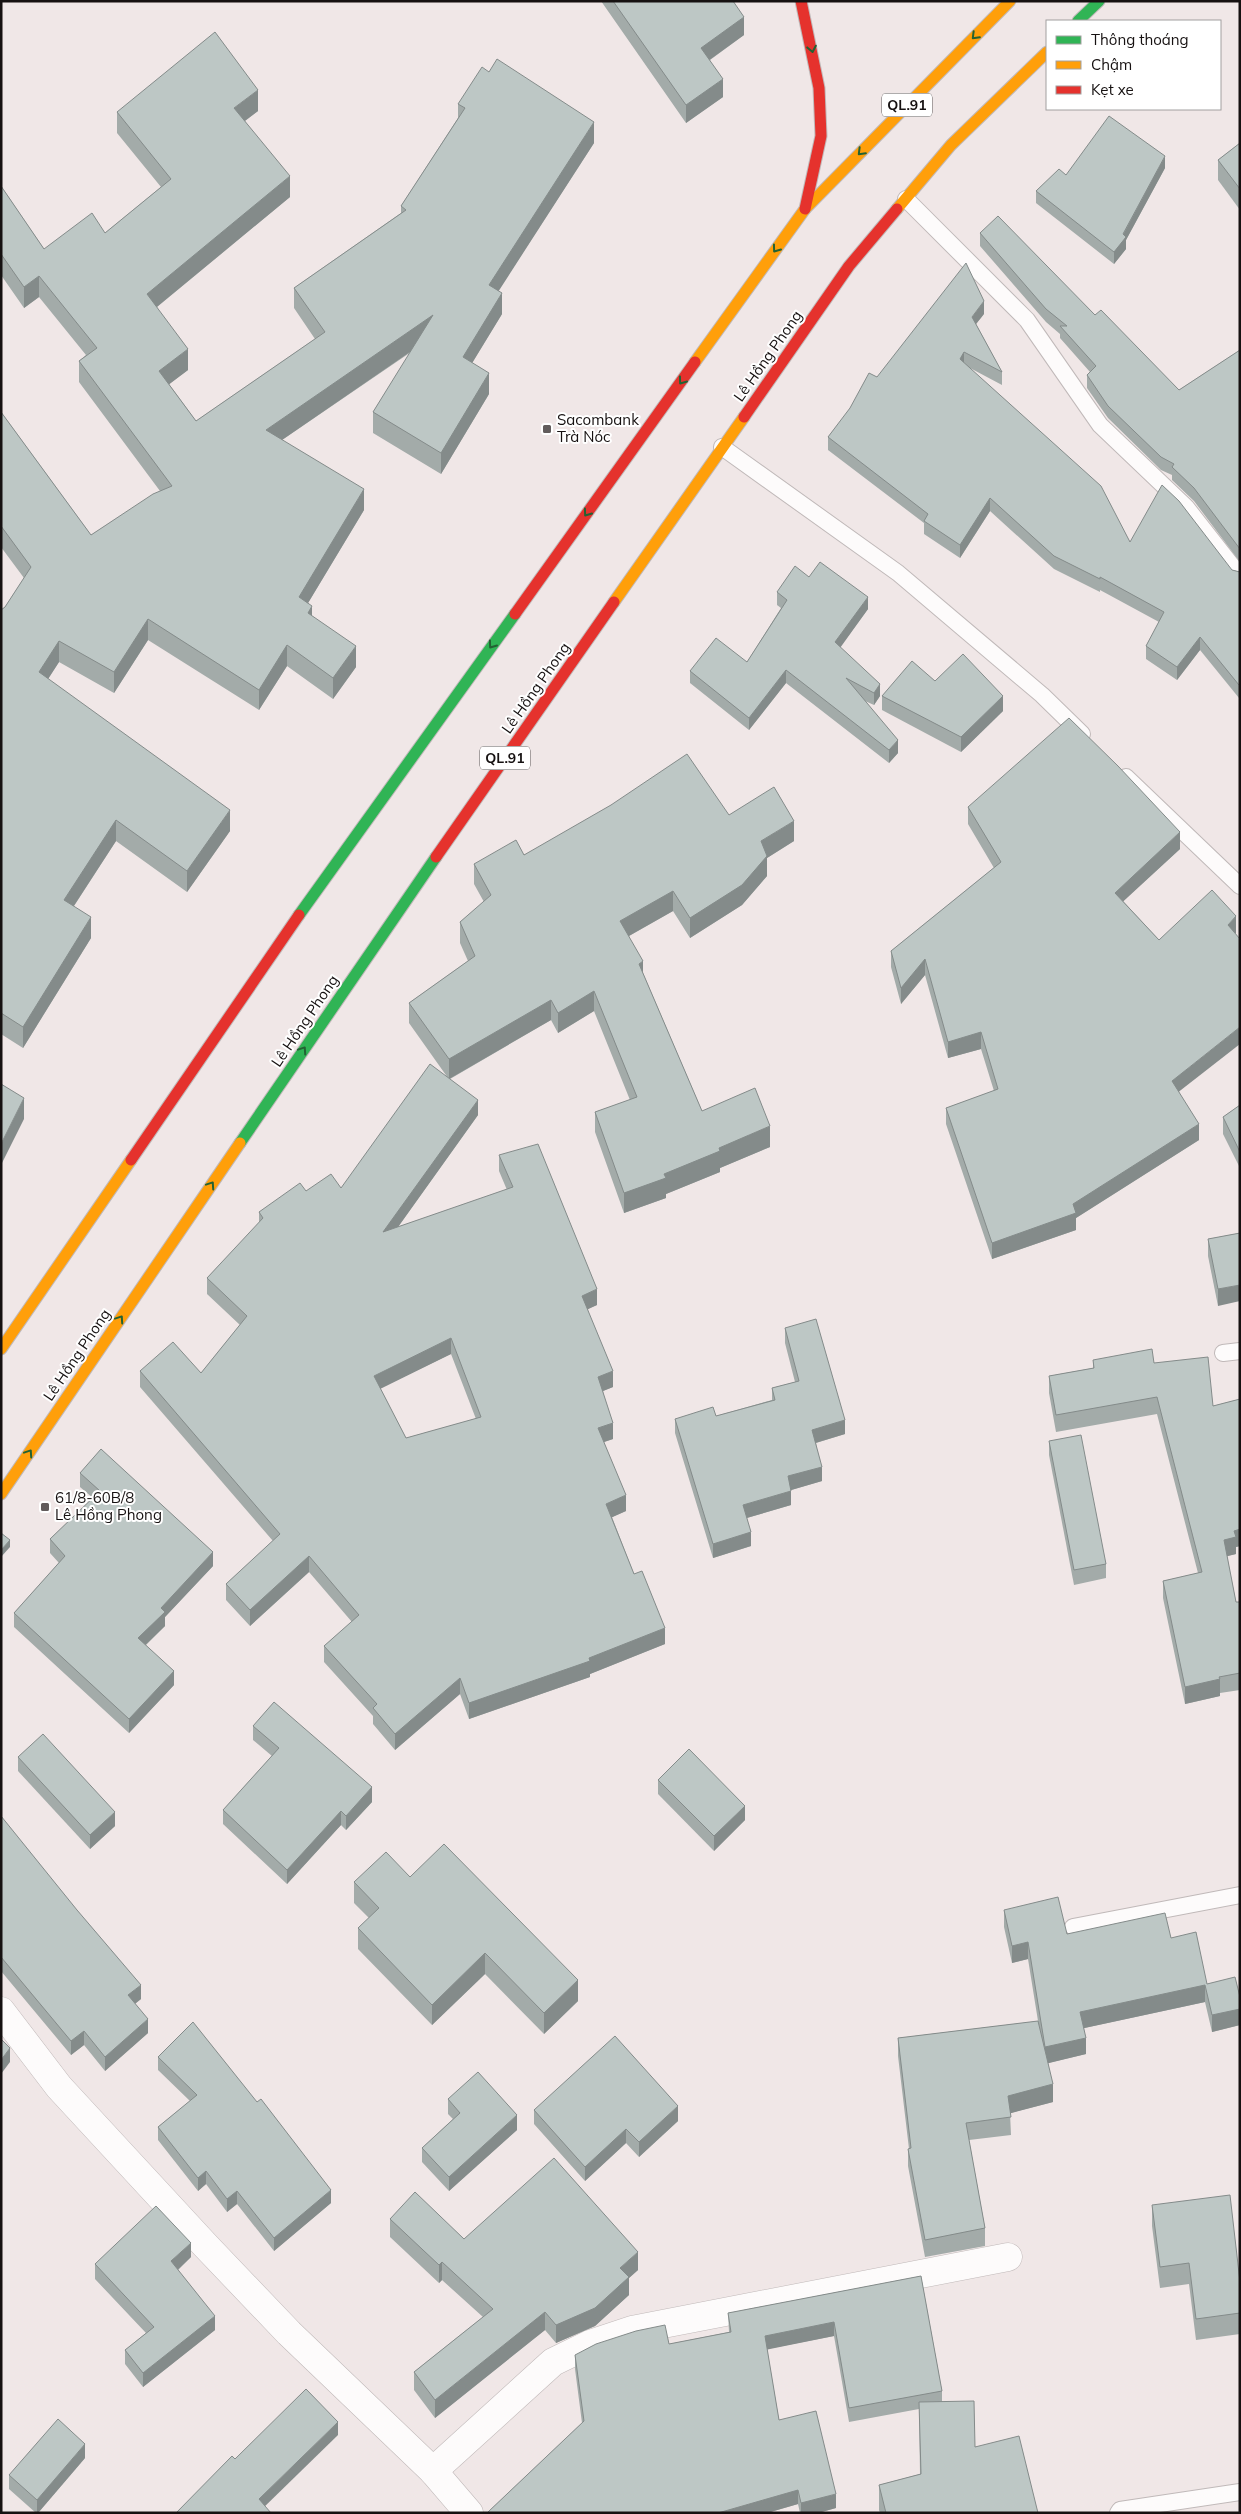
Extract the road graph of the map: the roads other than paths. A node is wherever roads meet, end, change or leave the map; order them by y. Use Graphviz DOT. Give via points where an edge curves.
graph roads {
  1 [pos="801,1"];
  2 [pos="1010,1"];
  3 [pos="1099,1"];
  4 [pos="1079,20"];
  5 [pos="1046,53"];
  6 [pos="906,199"];
  7 [pos="804,209"];
  8 [pos="722,448"];
  9 [pos="1240,576"];
  10 [pos="1091,742"];
  11 [pos="1112,763"];
  12 [pos="1240,886"];
  13 [pos="1,1349"];
  14 [pos="1240,1351"];
  15 [pos="1223,1353"];
  16 [pos="1,1494"];
  17 [pos="1240,1895"];
  18 [pos="1073,1928"];
  19 [pos="1,2011"];
  20 [pos="1008,2257"];
  21 [pos="433,2471"];
  22 [pos="1240,2492"];
  23 [pos="469,2513"];
  24 [pos="1118,2513"];
  1 -- 7 [label="main road, one-way" via="819,88 821,136"];
  2 -- 7 [label="main road, QL.91, one-way"];
  3 -- 4 [label="main road"];
  5 -- 6 [label="main road, Lê Hồng Phong / QL.91" via="951,145"];
  6 -- 8 [label="main road, Lê Hồng Phong / QL.91" via="850,266"];
  6 -- 9 [label="lane" via="1027,320 1100,425 1186,507"];
  7 -- 13 [label="main road, QL.91, one-way" via="275,950"];
  8 -- 10 [label="lane" via="898,573 1042,695"];
  16 -- 8 [label="main road, Lê Hồng Phong / QL.91, one-way" via="388,925"];
  11 -- 12 [label="lane"];
  14 -- 15 [label="lane"];
  17 -- 18 [label="lane"];
  19 -- 21 [label="street" via="60,2087 205,2245 289,2333"];
  20 -- 21 [label="street" via="632,2330 590,2344 553,2362"];
  21 -- 23 [label="street"];
  22 -- 24 [label="lane" via="1120,2510"];
}
